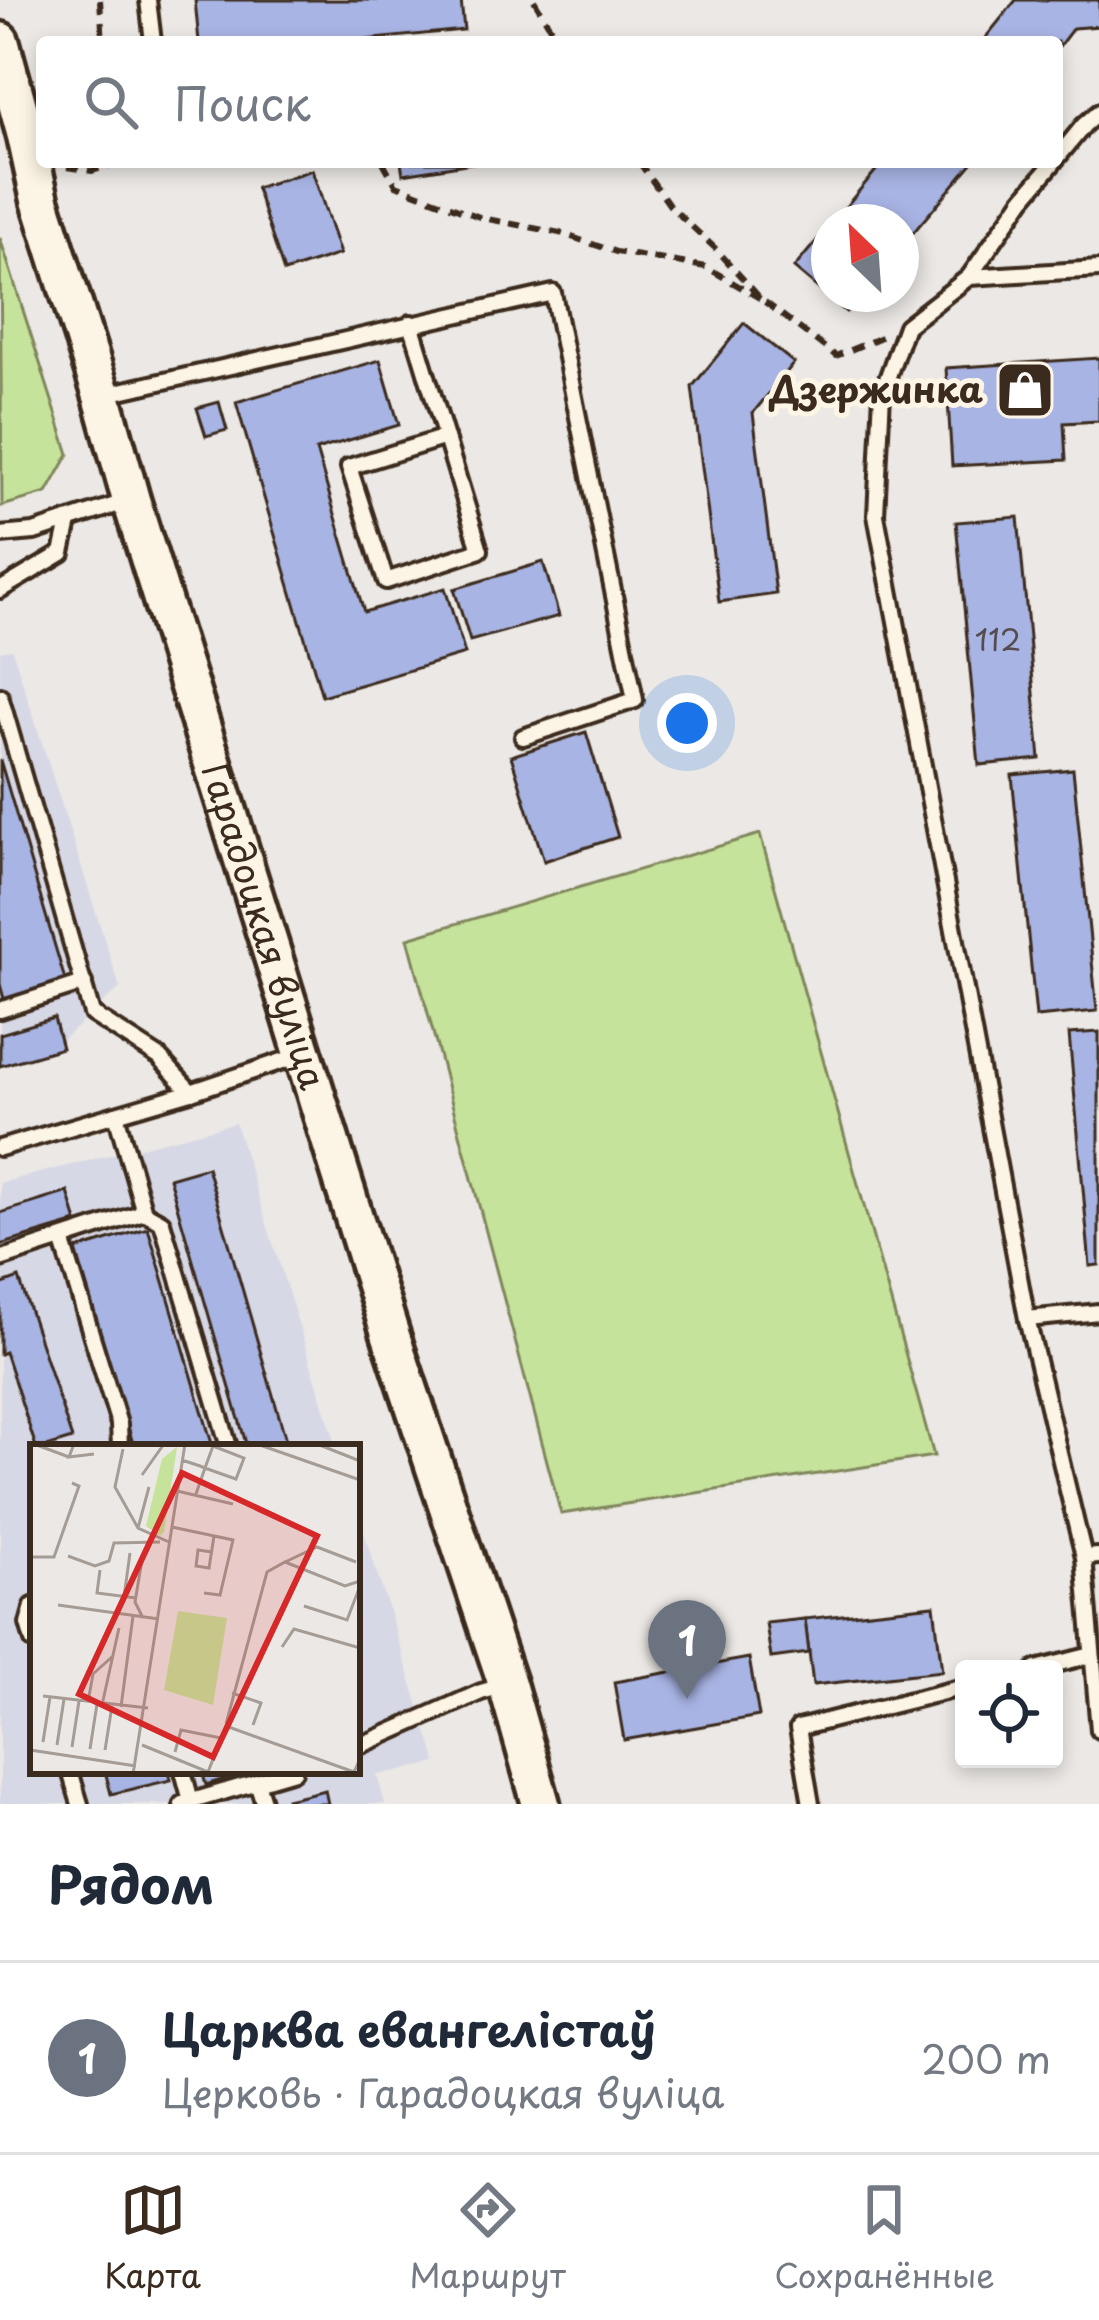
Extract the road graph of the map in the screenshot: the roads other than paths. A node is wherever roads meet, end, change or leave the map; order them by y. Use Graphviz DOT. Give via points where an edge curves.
graph roads {
  1 [pos="148,0"];
  2 [pos="152,36"];
  3 [pos="0,41"];
  4 [pos="1099,112"];
  5 [pos="33,143"];
  6 [pos="1063,150"];
  7 [pos="40,168"];
  8 [pos="1048,168"];
  9 [pos="1099,268"];
  10 [pos="969,277"];
  11 [pos="411,323"];
  12 [pos="102,396"];
  13 [pos="446,437"];
  14 [pos="130,500"];
  15 [pos="69,522"];
  16 [pos="0,535"];
  17 [pos="0,590"];
  18 [pos="0,696"];
  19 [pos="523,736"];
  20 [pos="84,983"];
  21 [pos="0,1010"];
  22 [pos="303,1054"];
  23 [pos="191,1092"];
  24 [pos="116,1114"];
  25 [pos="0,1148"];
  26 [pos="144,1212"];
  27 [pos="62,1239"];
  28 [pos="0,1259"];
  29 [pos="1099,1312"];
  30 [pos="1027,1319"];
  31 [pos="118,1424"];
  32 [pos="106,1444"];
  33 [pos="120,1444"];
  34 [pos="228,1444"];
  35 [pos="1091,1556"];
  36 [pos="1092,1655"];
  37 [pos="1063,1662"];
  38 [pos="507,1684"];
  39 [pos="955,1689"];
  40 [pos="1099,1730"];
  41 [pos="360,1746"];
  42 [pos="71,1774"];
  43 [pos="284,1774"];
  44 [pos="257,1782"];
  45 [pos="186,1803"];
  46 [pos="80,1804"];
  47 [pos="264,1804"];
  48 [pos="541,1804"];
  49 [pos="812,1804"];
  1 -- 2 [label="lane"];
  3 -- 5 [label="street, Гарадоцкая вуліца"];
  4 -- 6 [label="lane"];
  7 -- 12 [label="street, Гарадоцкая вуліца"];
  8 -- 10 [label="lane"];
  9 -- 10 [label="lane"];
  10 -- 30 [label="lane" via="906,326 882,393 876,515"];
  11 -- 12 [label="lane"];
  11 -- 13 [label="lane"];
  11 -- 19 [label="lane" via="553,293 635,700"];
  12 -- 14 [label="street, Гарадоцкая вуліца"];
  13 -- 13 [label="lane" via="480,550 386,581 349,467"];
  14 -- 15 [label="lane"];
  14 -- 22 [label="street, Гарадоцкая вуліца"];
  15 -- 16 [label="lane"];
  15 -- 17 [label="lane" via="62,553"];
  18 -- 20 [label="lane"];
  20 -- 21 [label="lane"];
  20 -- 23 [label="lane" via="92,1014 159,1057"];
  22 -- 23 [label="lane"];
  22 -- 38 [label="street, Гарадоцкая вуліца"];
  23 -- 24 [label="lane"];
  24 -- 25 [label="lane"];
  24 -- 26 [label="lane"];
  26 -- 27 [label="lane"];
  26 -- 34 [label="lane" via="162,1222"];
  27 -- 28 [label="lane"];
  27 -- 31 [label="lane"];
  29 -- 30 [label="lane"];
  30 -- 35 [label="lane"];
  31 -- 32 [label="lane"];
  31 -- 33 [label="lane"];
  35 -- 36 [label="lane"];
  36 -- 37 [label="lane"];
  36 -- 40 [label="lane"];
  38 -- 41 [label="lane"];
  38 -- 48 [label="street, Гарадоцкая вуліца"];
  39 -- 49 [label="lane" via="798,1728"];
  42 -- 46 [label="lane"];
  43 -- 44 [label="lane"];
  44 -- 45 [label="lane"];
  44 -- 47 [label="lane"];
}
